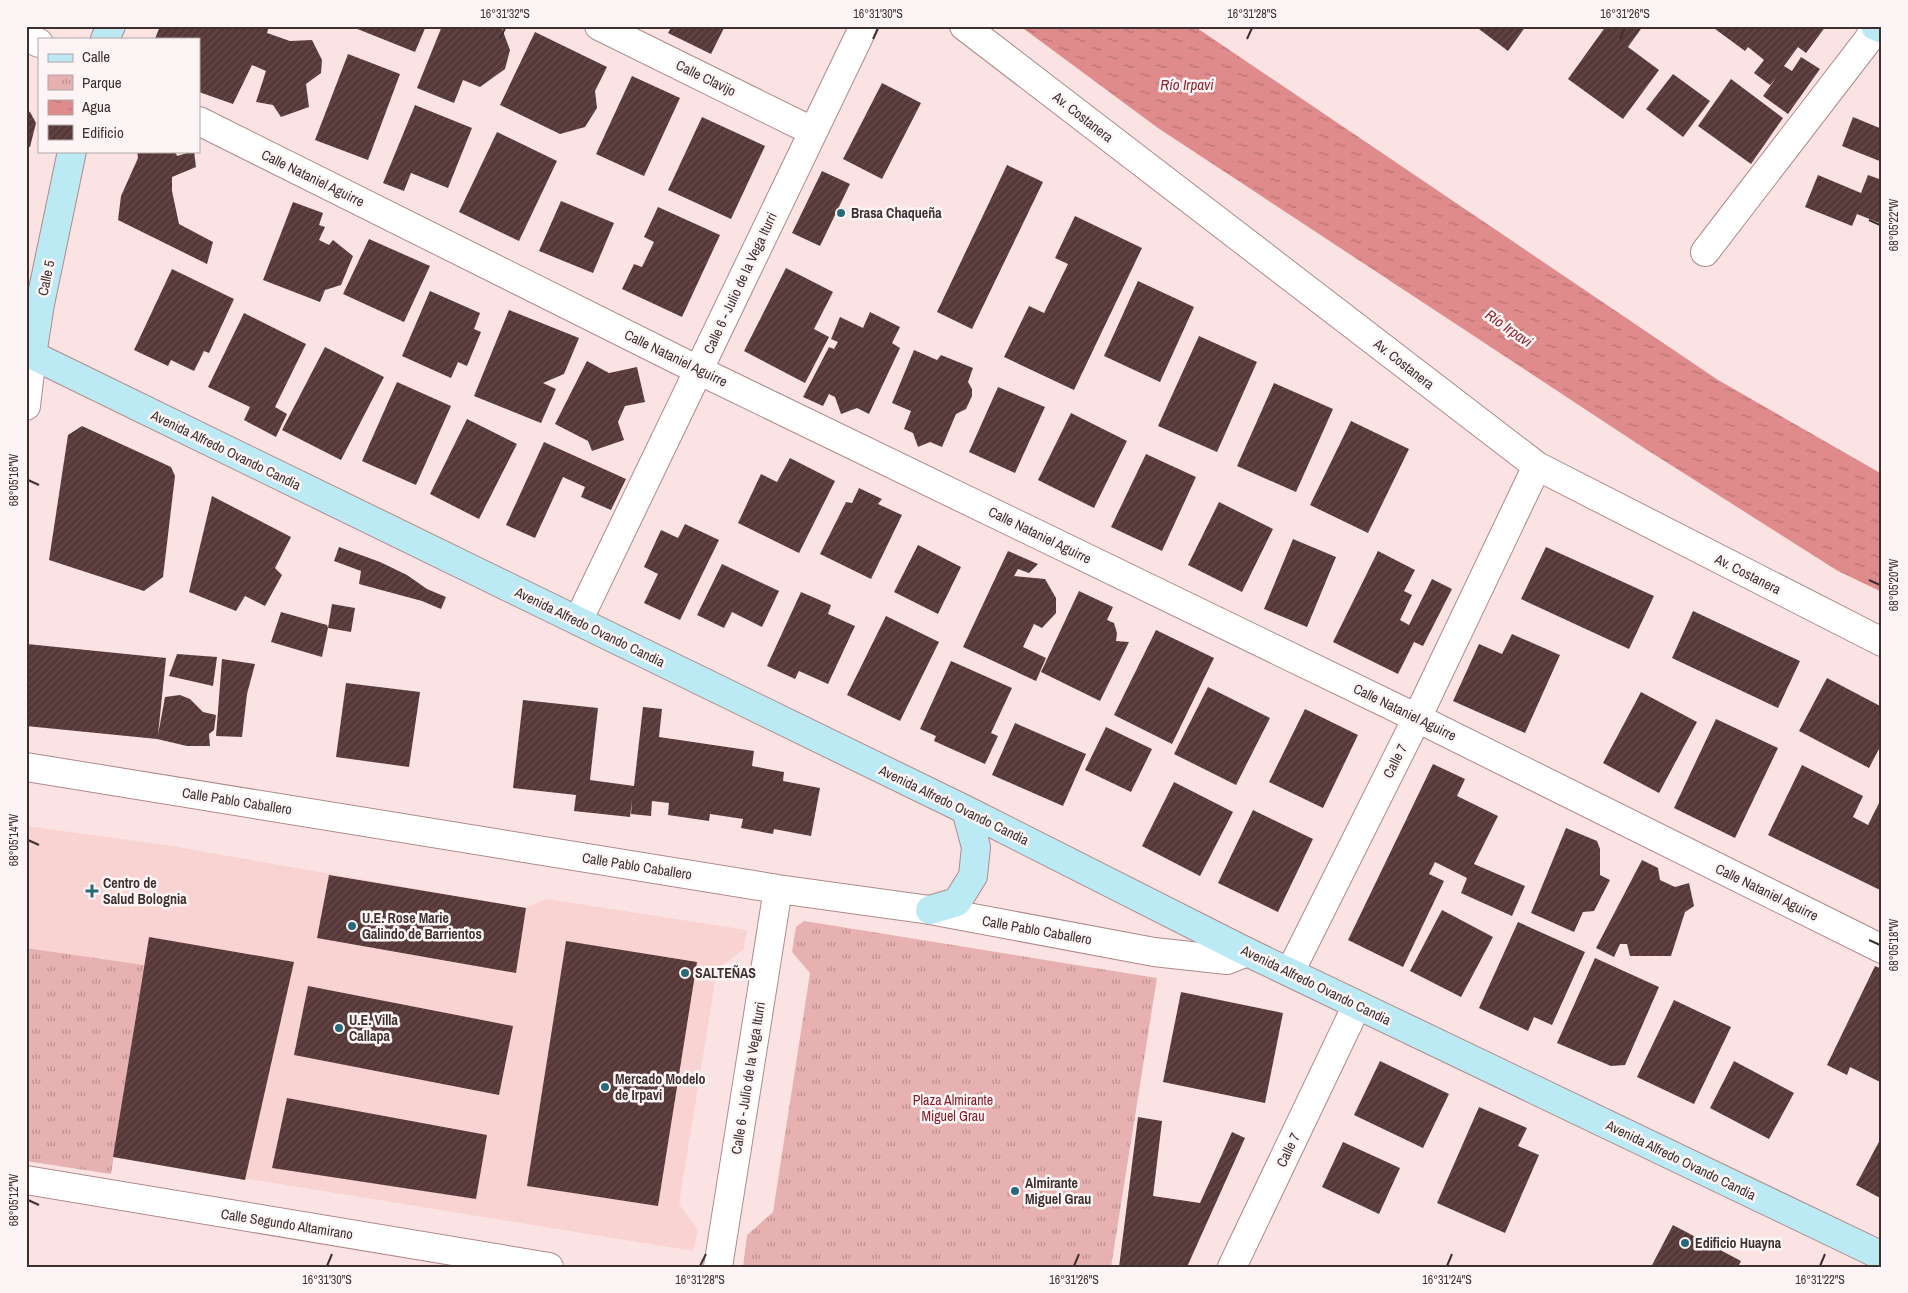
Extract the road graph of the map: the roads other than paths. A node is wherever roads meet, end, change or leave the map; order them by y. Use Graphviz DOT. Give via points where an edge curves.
graph roads {
  1 [pos="111,26"];
  2 [pos="599,26"];
  3 [pos="864,26"];
  4 [pos="964,26"];
  5 [pos="1875,26"];
  6 [pos="1882,29"];
  7 [pos="26,36"];
  8 [pos="105,38"];
  9 [pos="38,42"];
  10 [pos="200,121"];
  11 [pos="812,131"];
  12 [pos="72,152"];
  13 [pos="1705,252"];
  14 [pos="28,354"];
  15 [pos="698,370"];
  16 [pos="26,406"];
  17 [pos="1537,466"];
  18 [pos="578,621"];
  19 [pos="1882,642"];
  20 [pos="1417,718"];
  21 [pos="26,767"];
  22 [pos="966,810"];
  23 [pos="778,889"];
  24 [pos="930,910"];
  25 [pos="1882,949"];
  26 [pos="1247,952"];
  27 [pos="1290,972"];
  28 [pos="1357,1005"];
  29 [pos="26,1180"];
  30 [pos="1882,1256"];
  31 [pos="548,1267"];
  32 [pos="718,1267"];
  33 [pos="1232,1267"];
  1 -- 8 [label="main road"];
  2 -- 11 [label="street, Calle Clavijo"];
  3 -- 11 [label="street, Calle 6 - Julio de la Vega Iturri"];
  4 -- 17 [label="street, Av. Costanera"];
  5 -- 6 [label="main road"];
  5 -- 13 [label="street" via="1868,40"];
  7 -- 9 [label="street"];
  10 -- 15 [label="street, Calle Nataniel Aguirre"];
  11 -- 15 [label="street, Calle 6 - Julio de la Vega Iturri"];
  12 -- 14 [label="main road, Calle 5"];
  14 -- 16 [label="street, Calle 5"];
  14 -- 18 [label="main road, Avenida Alfredo Ovando Candia"];
  15 -- 18 [label="street, Calle 6 - Julio de la Vega Iturri"];
  15 -- 20 [label="street, Calle Nataniel Aguirre"];
  17 -- 19 [label="street, Av. Costanera"];
  17 -- 20 [label="street, Calle 7"];
  18 -- 22 [label="main road, Avenida Alfredo Ovando Candia"];
  20 -- 25 [label="street, Calle Nataniel Aguirre"];
  20 -- 27 [label="street, Calle 7"];
  21 -- 23 [label="street, Calle Pablo Caballero"];
  22 -- 24 [label="main road" via="976,847 973,876 957,902"];
  22 -- 26 [label="main road, Avenida Alfredo Ovando Candia"];
  23 -- 24 [label="street, Calle Pablo Caballero"];
  23 -- 32 [label="street, Calle 6 - Julio de la Vega Iturri"];
  24 -- 26 [label="street, Calle Pablo Caballero" via="1198,958 1227,960"];
  26 -- 27 [label="main road, Avenida Alfredo Ovando Candia"];
  27 -- 28 [label="main road, Avenida Alfredo Ovando Candia"];
  28 -- 30 [label="main road, Avenida Alfredo Ovando Candia"];
  28 -- 33 [label="street, Calle 7"];
  29 -- 31 [label="street, Calle Segundo Altamirano"];
}
